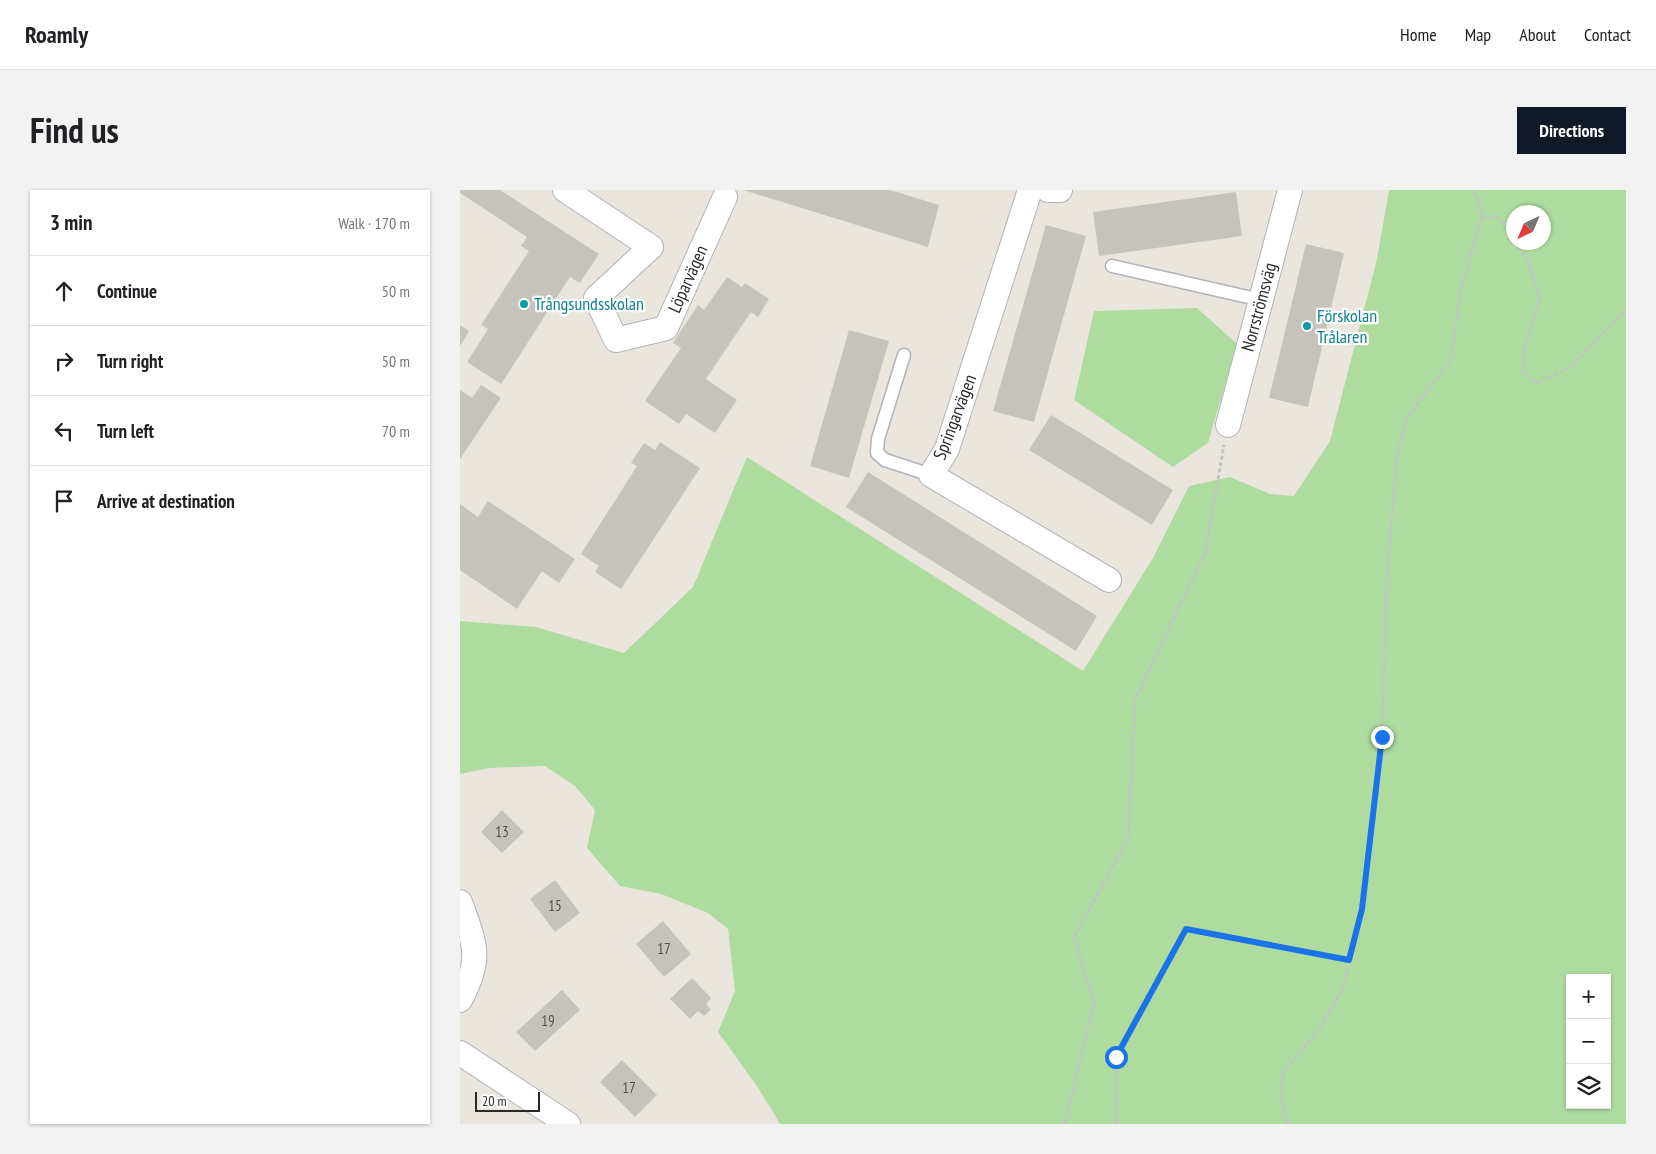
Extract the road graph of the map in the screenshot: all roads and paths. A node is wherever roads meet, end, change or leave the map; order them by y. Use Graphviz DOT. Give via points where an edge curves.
graph roads {
  1 [pos="565,190"];
  2 [pos="1030,190"];
  3 [pos="1048,190"];
  4 [pos="1060,190"];
  5 [pos="1290,190"];
  6 [pos="1473,190"];
  7 [pos="725,197"];
  8 [pos="1482,216"];
  9 [pos="1506,230"];
  10 [pos="1520,250"];
  11 [pos="1112,266"];
  12 [pos="1261,300"];
  13 [pos="1626,309"];
  14 [pos="904,355"];
  15 [pos="1228,425"];
  16 [pos="931,475"];
  17 [pos="1109,580"];
  18 [pos="460,902"];
  19 [pos="1349,960"];
  20 [pos="460,1000"];
  21 [pos="460,1053"];
  22 [pos="568,1124"];
  23 [pos="1065,1124"];
  24 [pos="1117,1124"];
  25 [pos="1288,1124"];
  1 -- 7 [label="street, Löparvägen" via="651,247 596,298 616,340 666,328"];
  2 -- 16 [label="street, Springarvägen" via="947,449"];
  3 -- 4 [label="street"];
  5 -- 12 [label="street, Norrströmsväg"];
  6 -- 8 [label="path"];
  8 -- 9 [label="path" via="1497,217"];
  8 -- 19 [label="path" via="1462,285 1450,361 1408,417 1397,454 1387,576 1382,737 1362,909"];
  10 -- 13 [label="path" via="1527,259 1540,297 1524,350 1522,373 1535,383 1570,368"];
  11 -- 12 [label="lane"];
  12 -- 15 [label="street, Norrströmsväg"];
  14 -- 16 [label="lane" via="878,439 877,453 885,460"];
  15 -- 23 [label="path" via="1205,553 1135,700 1128,839 1074,938 1094,1002"];
  16 -- 17 [label="street, Springarvägen"];
  18 -- 20 [label="street" via="474,941 474,966"];
  19 -- 24 [label="path" via="1186,929 1116,1057"];
  19 -- 25 [label="path" via="1343,988 1321,1026 1282,1073 1280,1098"];
  21 -- 22 [label="street"];
}
